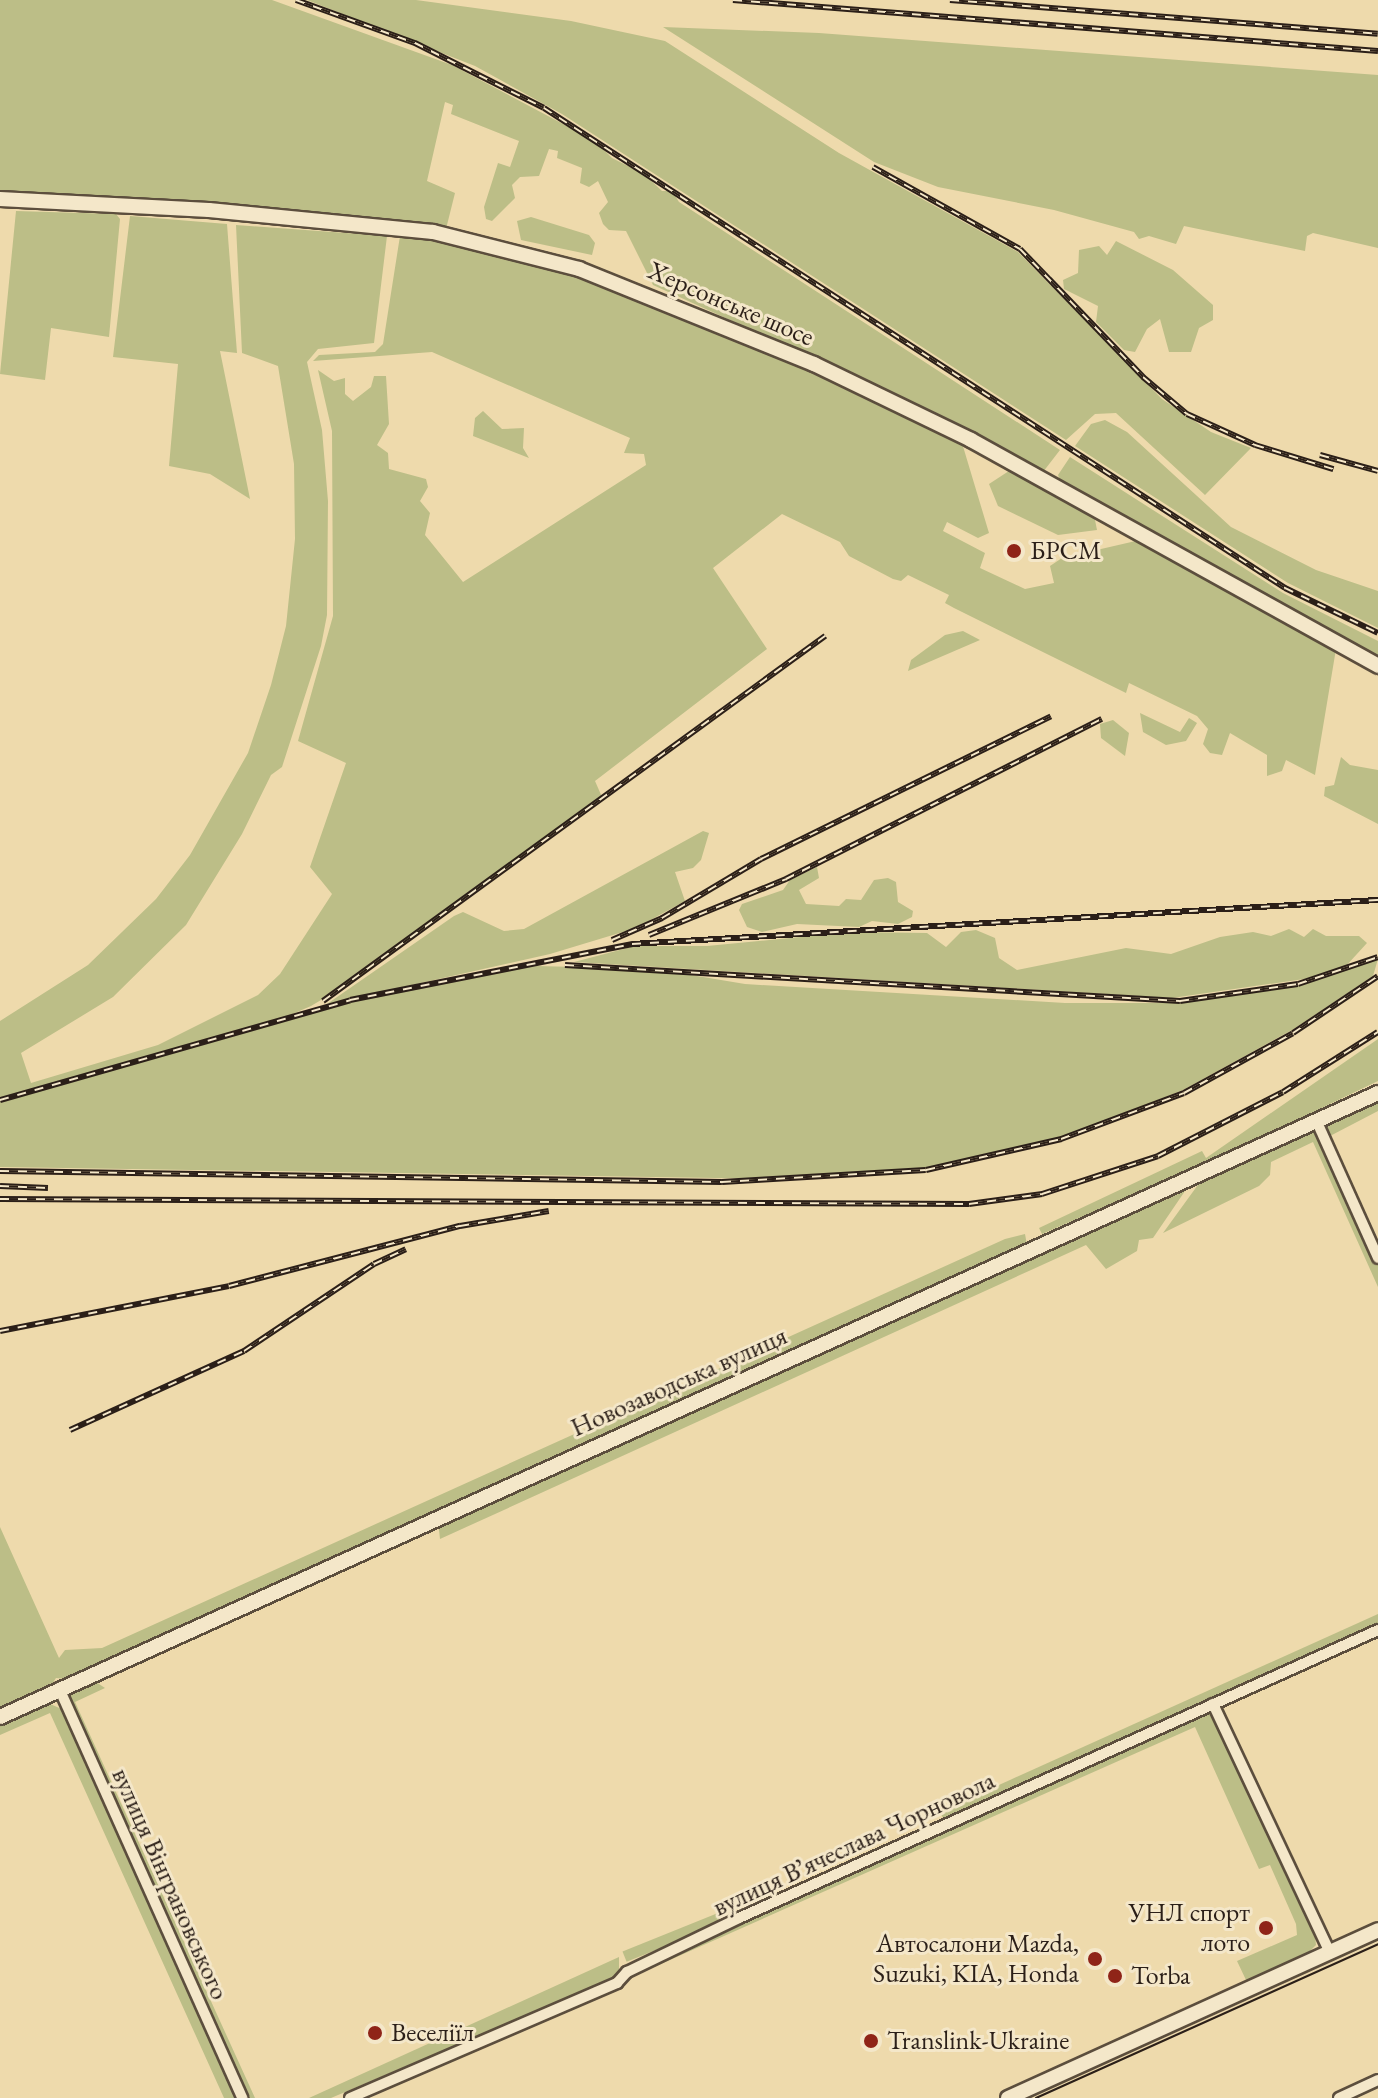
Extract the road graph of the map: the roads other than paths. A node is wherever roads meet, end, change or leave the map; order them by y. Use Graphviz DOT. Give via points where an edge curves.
graph roads {
  1 [pos="0,199"];
  2 [pos="1378,666"];
  3 [pos="1378,1093"];
  4 [pos="1317,1122"];
  5 [pos="1378,1258"];
  6 [pos="1378,1630"];
  7 [pos="59,1688"];
  8 [pos="1213,1704"];
  9 [pos="0,1717"];
  10 [pos="1378,1930"];
  11 [pos="1330,1953"];
  12 [pos="1378,2080"];
  13 [pos="242,2098"];
  14 [pos="350,2098"];
  15 [pos="1008,2098"];
  16 [pos="1339,2098"];
  1 -- 2 [label="main road, Херсонське шосе" via="419,230 484,241 579,269 814,364 971,440"];
  3 -- 4 [label="main road, Новозаводська вулиця"];
  4 -- 5 [label="street"];
  4 -- 7 [label="main road, Новозаводська вулиця"];
  6 -- 8 [label="street, вулиця Вʼячеслава Чорновола"];
  7 -- 9 [label="main road, Новозаводська вулиця"];
  7 -- 13 [label="street, вулиця Вінграновського"];
  8 -- 11 [label="street"];
  8 -- 14 [label="street, вулиця Вʼячеслава Чорновола" via="739,1918 627,1972 617,1983"];
  10 -- 11 [label="main road"];
  11 -- 15 [label="main road"];
  12 -- 16 [label="street"];
}
